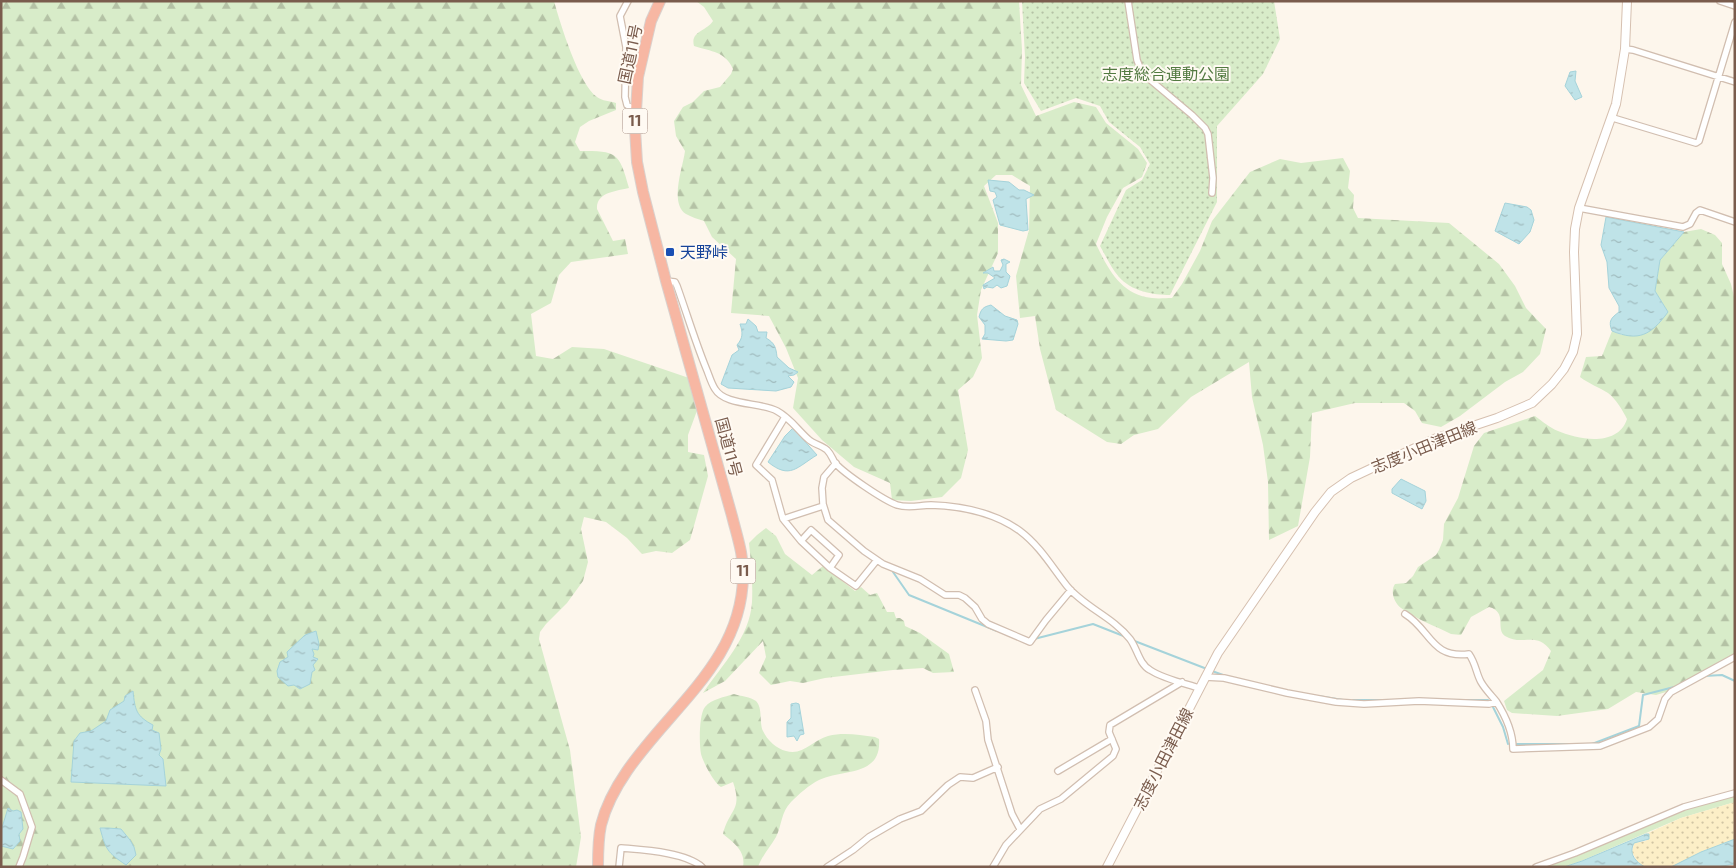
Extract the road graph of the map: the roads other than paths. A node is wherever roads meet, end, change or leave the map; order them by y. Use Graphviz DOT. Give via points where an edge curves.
graph roads {
  1 [pos="628,1"];
  2 [pos="660,1"];
  3 [pos="1128,1"];
  4 [pos="1626,1"];
  5 [pos="1720,1"];
  6 [pos="1735,6"];
  7 [pos="1735,22"];
  8 [pos="1625,49"];
  9 [pos="1718,77"];
  10 [pos="1735,82"];
  11 [pos="635,110"];
  12 [pos="1612,118"];
  13 [pos="1212,193"];
  14 [pos="1579,208"];
  15 [pos="1735,222"];
  16 [pos="666,280"];
  17 [pos="785,416"];
  18 [pos="836,463"];
  19 [pos="823,506"];
  20 [pos="783,519"];
  21 [pos="801,541"];
  22 [pos="877,560"];
  23 [pos="830,568"];
  24 [pos="1071,590"];
  25 [pos="1404,614"];
  26 [pos="1735,657"];
  27 [pos="1205,677"];
  28 [pos="1182,682"];
  29 [pos="1199,688"];
  30 [pos="975,690"];
  31 [pos="1496,702"];
  32 [pos="1112,739"];
  33 [pos="998,767"];
  34 [pos="1058,771"];
  35 [pos="1,780"];
  36 [pos="1735,793"];
  37 [pos="1020,829"];
  38 [pos="19,867"];
  39 [pos="598,867"];
  40 [pos="619,867"];
  41 [pos="702,867"];
  42 [pos="827,867"];
  43 [pos="993,867"];
  44 [pos="1107,867"];
  45 [pos="1536,867"];
  1 -- 11 [label="street" via="620,16 626,47 625,97 627,105"];
  2 -- 11 [label="highway, 国道11号 / 11" via="643,52"];
  3 -- 13 [label="street" via="1142,73 1192,115 1208,134"];
  4 -- 8 [label="main road, 志度小田津田線"];
  5 -- 6 [label="street"];
  7 -- 9 [label="street"];
  8 -- 9 [label="street"];
  8 -- 12 [label="main road, 志度小田津田線"];
  9 -- 10 [label="street"];
  9 -- 12 [label="street" via="1700,141 1696,143"];
  11 -- 16 [label="highway, 国道11号 / 11" via="637,162"];
  12 -- 14 [label="main road, 志度小田津田線"];
  14 -- 15 [label="street" via="1683,227 1690,224 1700,210"];
  14 -- 27 [label="main road, 志度小田津田線" via="1574,252 1577,334 1573,352 1564,369 1532,403 1434,439 1351,478 1331,492 1232,630"];
  16 -- 17 [label="street" via="675,282 677,286 715,390 722,397"];
  16 -- 39 [label="highway, 国道11号 / 11" via="742,553 742,597 732,633 721,655 637,756 617,786 601,825"];
  17 -- 18 [label="street" via="812,442 830,453"];
  17 -- 20 [label="street" via="756,465 772,480"];
  18 -- 19 [label="street" via="824,477"];
  18 -- 24 [label="street" via="899,506 962,508 1004,521 1031,540"];
  19 -- 20 [label="street"];
  19 -- 22 [label="street" via="828,520"];
  20 -- 21 [label="street"];
  21 -- 23 [label="street"];
  21 -- 23 [label="street" via="811,530 839,555"];
  22 -- 23 [label="street" via="856,586"];
  22 -- 24 [label="street" via="945,594 965,598 988,624 1030,642"];
  24 -- 28 [label="street" via="1130,639 1147,669"];
  25 -- 31 [label="street" via="1444,652 1469,654 1480,682"];
  26 -- 31 [label="street" via="1671,692 1658,719 1649,726 1600,746 1513,749 1513,738"];
  27 -- 29 [label="main road, 志度小田津田線"];
  27 -- 31 [label="street" via="1224,678 1336,702"];
  28 -- 29 [label="street"];
  28 -- 32 [label="street" via="1110,725"];
  29 -- 44 [label="main road, 志度小田津田線"];
  30 -- 33 [label="street"];
  32 -- 34 [label="street"];
  32 -- 37 [label="street" via="1116,749 1113,756 1061,799 1040,808"];
  33 -- 37 [label="street" via="1012,814"];
  33 -- 42 [label="street" via="973,778 960,777 921,811 869,836"];
  35 -- 38 [label="street" via="20,794 32,827"];
  36 -- 45 [label="street" via="1684,807"];
  37 -- 43 [label="street"];
  40 -- 41 [label="street" via="621,848 670,853 697,862"];
}
